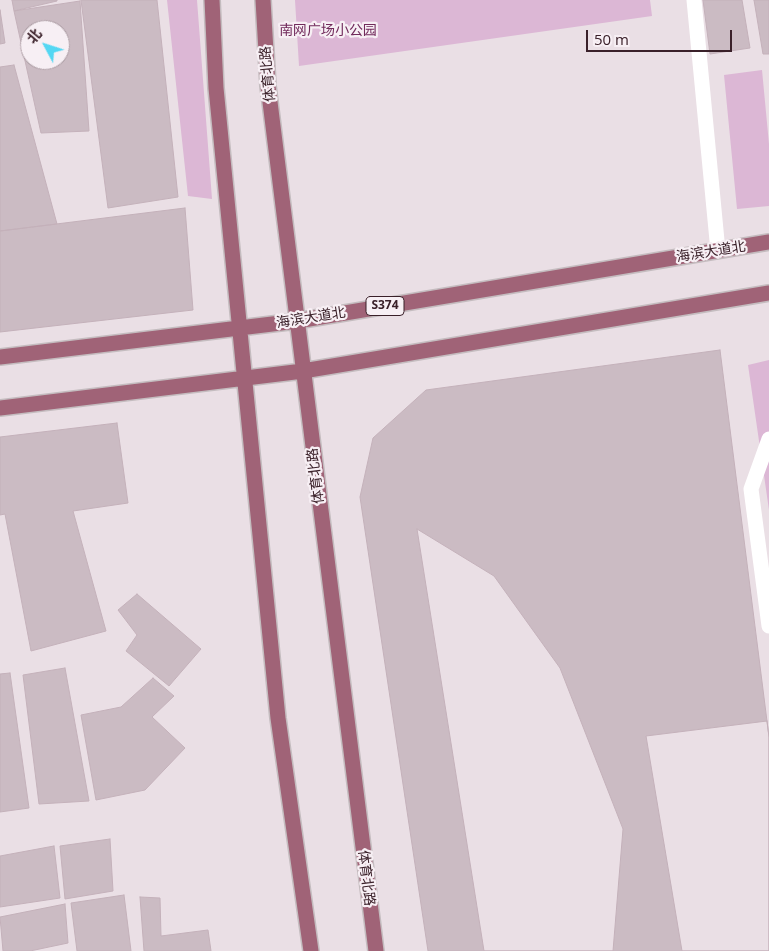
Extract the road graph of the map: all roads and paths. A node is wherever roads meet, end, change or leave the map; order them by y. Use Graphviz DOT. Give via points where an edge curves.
graph roads {
  1 [pos="212,0"];
  2 [pos="263,0"];
  3 [pos="694,0"];
  4 [pos="769,242"];
  5 [pos="718,251"];
  6 [pos="769,293"];
  7 [pos="297,321"];
  8 [pos="241,329"];
  9 [pos="0,357"];
  10 [pos="303,371"];
  11 [pos="246,379"];
  12 [pos="0,408"];
  13 [pos="769,440"];
  14 [pos="769,626"];
  15 [pos="311,951"];
  16 [pos="376,951"];
  1 -- 8 [label="main road" via="216,88"];
  2 -- 7 [label="main road, 体育北路" via="268,86"];
  3 -- 5 [label="street"];
  4 -- 5 [label="main road, 海滨大道北 / S374"];
  5 -- 7 [label="main road, 海滨大道北 / S374"];
  6 -- 10 [label="main road"];
  7 -- 8 [label="main road, 海滨大道北 / S374"];
  7 -- 10 [label="main road, 体育北路"];
  8 -- 9 [label="main road, 海滨大道北 / S374" via="72,346"];
  8 -- 11 [label="main road"];
  10 -- 11 [label="main road"];
  10 -- 16 [label="main road, 体育北路"];
  11 -- 12 [label="main road"];
  11 -- 15 [label="main road" via="278,718"];
  13 -- 14 [label="street" via="751,489"];
}
